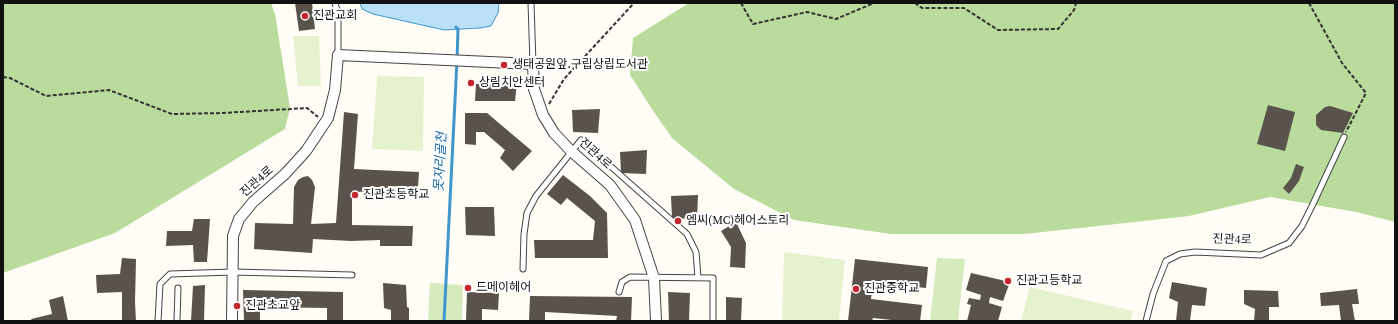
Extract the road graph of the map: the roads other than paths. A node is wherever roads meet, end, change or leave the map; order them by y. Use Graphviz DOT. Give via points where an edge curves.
graph roads {
  1 [pos="335,3"];
  2 [pos="530,3"];
  3 [pos="338,55"];
  4 [pos="533,64"];
  5 [pos="1344,137"];
  6 [pos="571,151"];
  7 [pos="523,270"];
  8 [pos="233,272"];
  9 [pos="352,275"];
  10 [pos="654,278"];
  11 [pos="698,278"];
  12 [pos="178,288"];
  13 [pos="619,292"];
  14 [pos="158,321"];
  15 [pos="170,321"];
  16 [pos="177,321"];
  17 [pos="232,321"];
  18 [pos="656,321"];
  19 [pos="713,321"];
  20 [pos="1146,321"];
  1 -- 3 [label="lane, 진관4로" via="338,14"];
  2 -- 4 [label="lane, 진관4로"];
  3 -- 4 [label="street"];
  3 -- 8 [label="street, 진관4로" via="335,90 328,118 306,151 239,219 234,236"];
  4 -- 6 [label="street, 진관4로" via="534,89 543,115 554,133"];
  5 -- 20 [label="lane, 진관4로" via="1302,226 1289,243 1261,255 1195,252 1180,254 1166,260"];
  6 -- 7 [label="lane" via="536,196 527,212"];
  6 -- 10 [label="street, 진관4로" via="610,185 635,220"];
  6 -- 11 [label="lane" via="581,140 687,234 696,252"];
  8 -- 9 [label="lane"];
  8 -- 14 [label="lane" via="170,274 160,284"];
  8 -- 17 [label="street, 진관4로"];
  10 -- 11 [label="lane"];
  10 -- 13 [label="lane" via="630,277 622,282"];
  10 -- 18 [label="street, 진관4로"];
  11 -- 19 [label="lane" via="713,278"];
  12 -- 16 [label="lane"];
  15 -- 16 [label="lane"];
}
